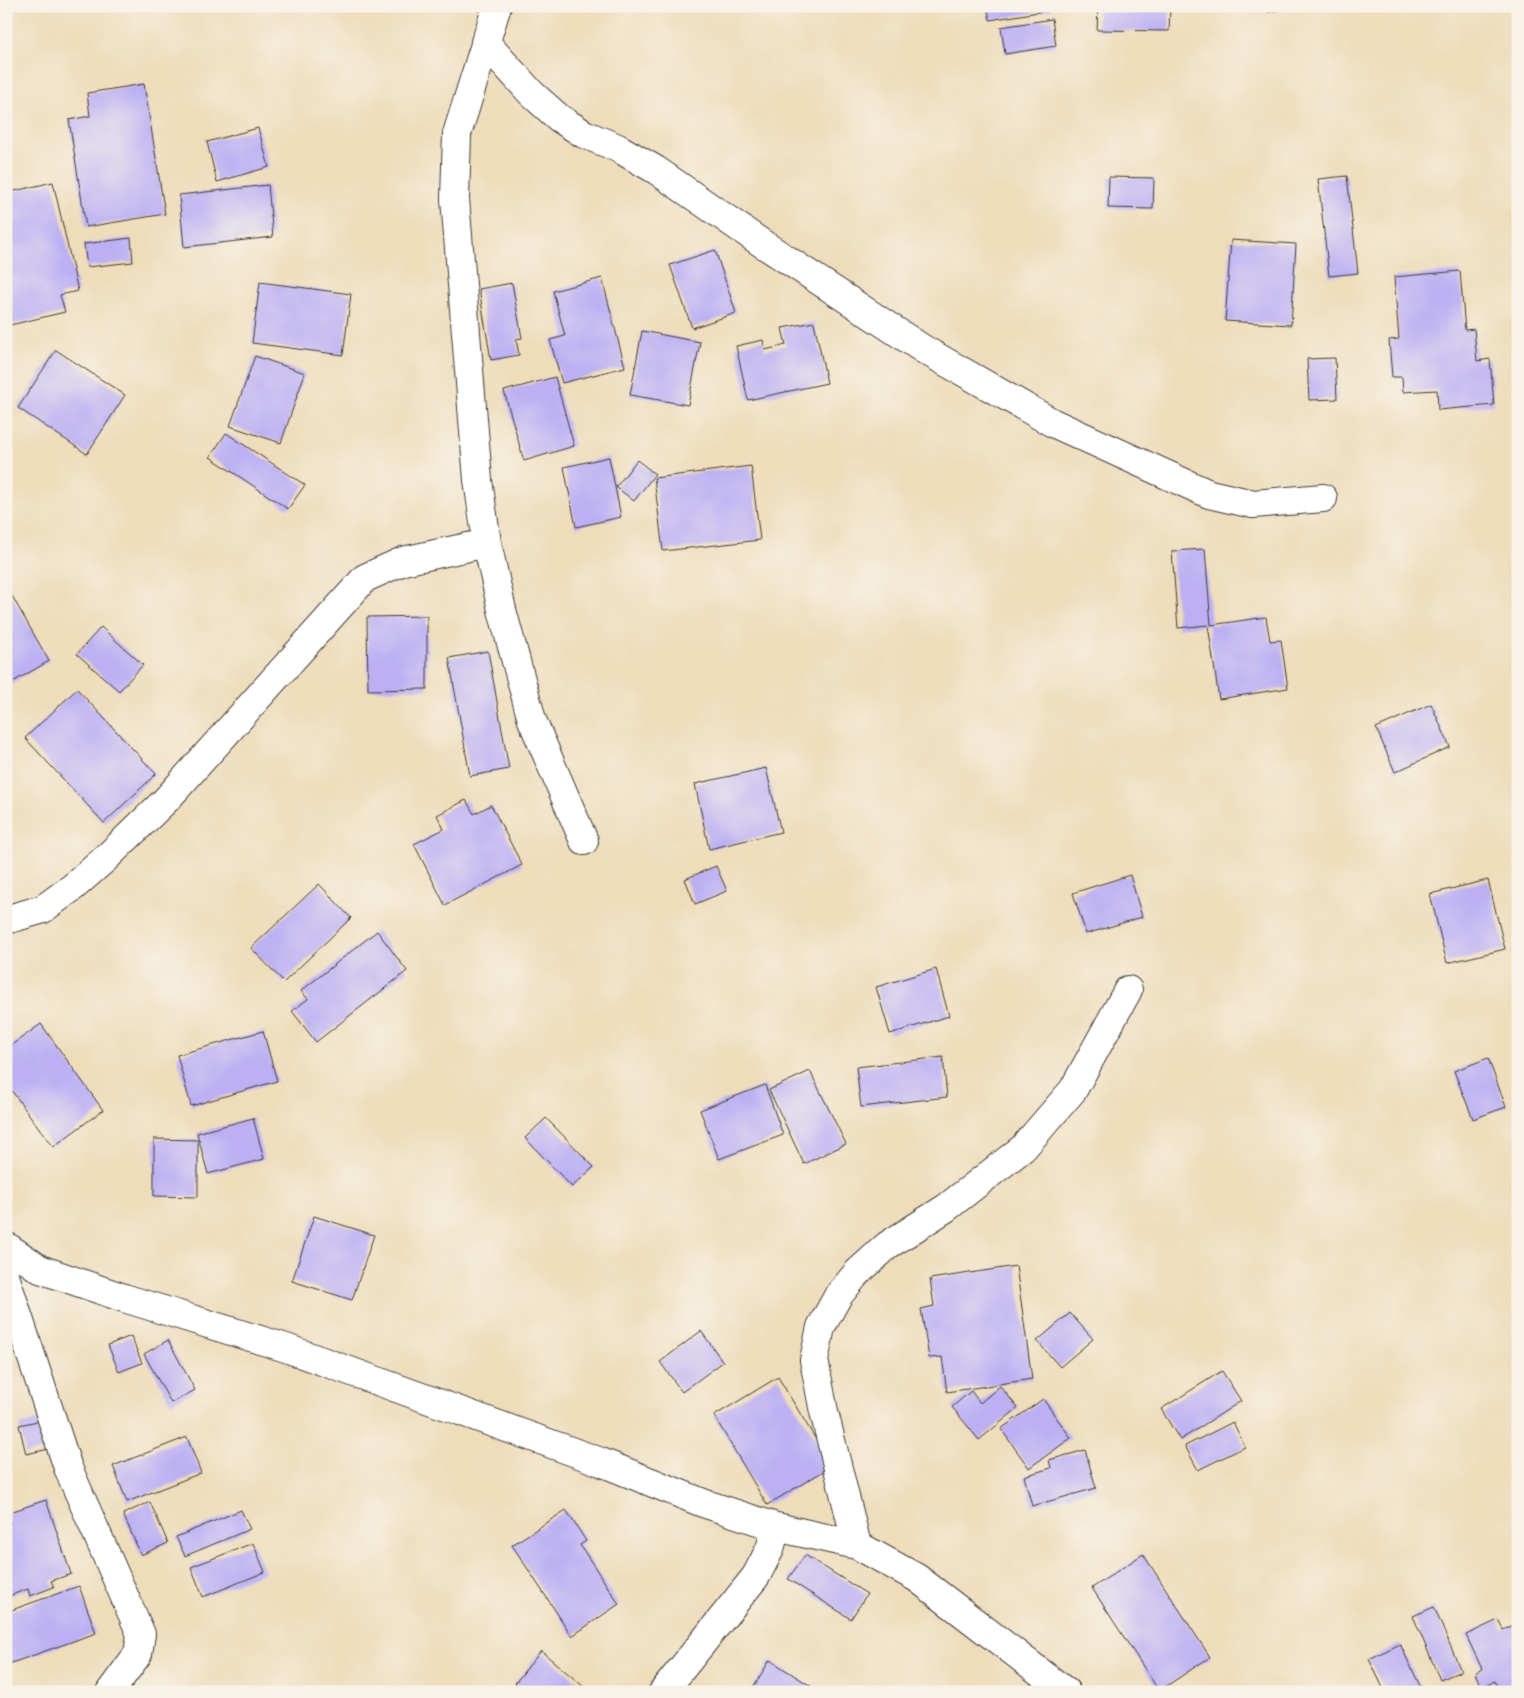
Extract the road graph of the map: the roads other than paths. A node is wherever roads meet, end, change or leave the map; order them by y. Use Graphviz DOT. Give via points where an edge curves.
graph roads {
  1 [pos="497,6"];
  2 [pos="485,42"];
  3 [pos="1323,498"];
  4 [pos="487,543"];
  5 [pos="584,841"];
  6 [pos="6,918"];
  7 [pos="1128,990"];
  8 [pos="6,1246"];
  9 [pos="6,1280"];
  10 [pos="776,1528"];
  11 [pos="857,1545"];
  12 [pos="110,1692"];
  13 [pos="663,1692"];
  14 [pos="1066,1692"];
  1 -- 2 [label="street"];
  2 -- 3 [label="street" via="532,94 559,118 656,170 923,349 1053,422 1209,494 1253,504"];
  2 -- 4 [label="street" via="457,134 455,199 477,470"];
  4 -- 5 [label="street" via="532,720"];
  4 -- 6 [label="street" via="403,561 365,578 166,800 106,858 43,909"];
  7 -- 11 [label="street" via="1073,1090 1023,1148 946,1208 888,1245 857,1273 838,1296 821,1327 814,1360"];
  8 -- 10 [label="street" via="40,1269 286,1348"];
  9 -- 12 [label="street" via="68,1468 141,1634 138,1654"];
  10 -- 11 [label="street"];
  10 -- 13 [label="street" via="770,1549 756,1576"];
  11 -- 14 [label="street" via="917,1578"];
}
